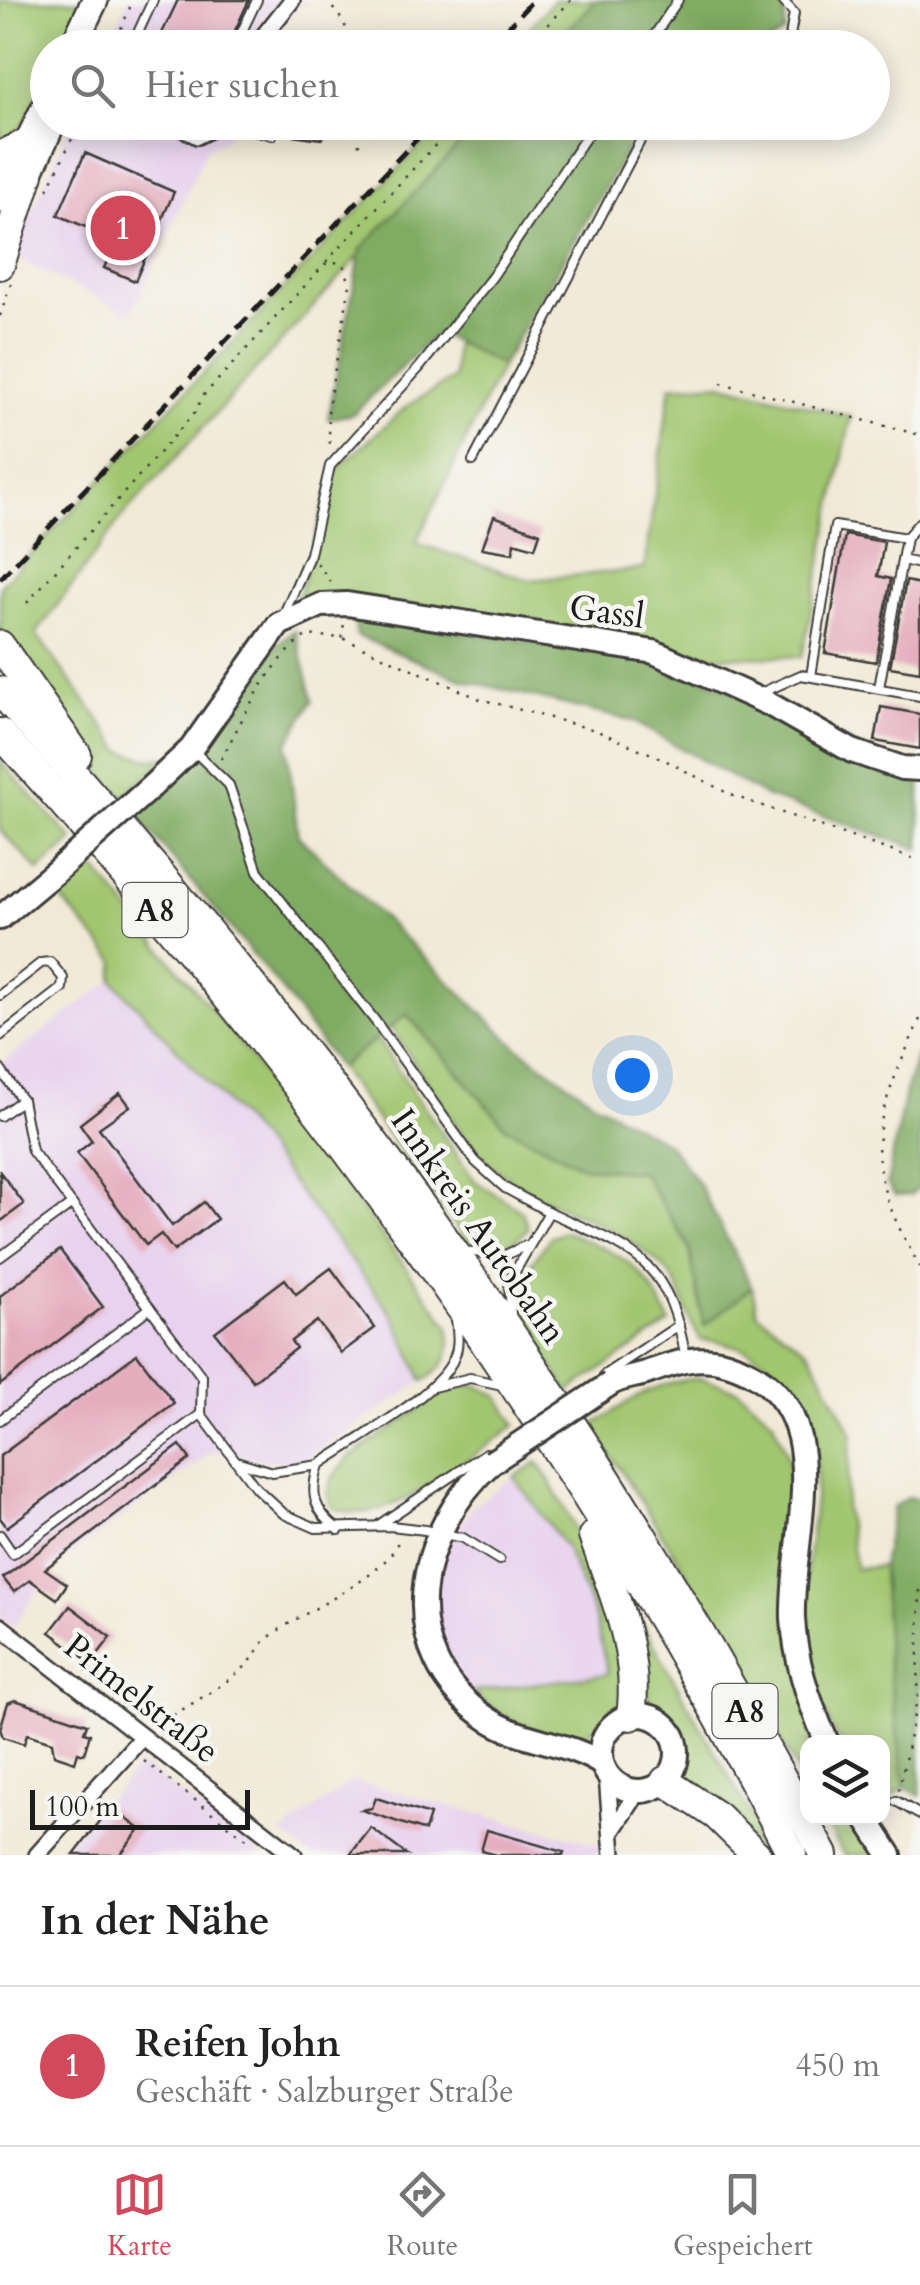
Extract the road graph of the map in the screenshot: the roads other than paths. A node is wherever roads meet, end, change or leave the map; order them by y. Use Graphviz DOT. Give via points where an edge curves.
graph roads {
  1 [pos="95,0"];
  2 [pos="111,0"];
  3 [pos="153,0"];
  4 [pos="257,0"];
  5 [pos="292,0"];
  6 [pos="678,0"];
  7 [pos="782,0"];
  8 [pos="81,30"];
  9 [pos="97,30"];
  10 [pos="140,30"];
  11 [pos="243,30"];
  12 [pos="268,30"];
  13 [pos="658,30"];
  14 [pos="791,30"];
  15 [pos="30,137"];
  16 [pos="46,140"];
  17 [pos="584,140"];
  18 [pos="641,140"];
  19 [pos="27,143"];
  20 [pos="0,156"];
  21 [pos="30,174"];
  22 [pos="0,200"];
  23 [pos="0,234"];
  24 [pos="0,265"];
  25 [pos="474,461"];
  26 [pos="920,522"];
  27 [pos="906,538"];
  28 [pos="902,560"];
  29 [pos="920,564"];
  30 [pos="275,630"];
  31 [pos="0,644"];
  32 [pos="811,676"];
  33 [pos="878,688"];
  34 [pos="0,691"];
  35 [pos="920,696"];
  36 [pos="752,697"];
  37 [pos="0,733"];
  38 [pos="191,748"];
  39 [pos="0,751"];
  40 [pos="920,769"];
  41 [pos="39,776"];
  42 [pos="106,809"];
  43 [pos="0,918"];
  44 [pos="0,995"];
  45 [pos="0,1036"];
  46 [pos="0,1069"];
  47 [pos="22,1100"];
  48 [pos="0,1116"];
  49 [pos="72,1204"];
  50 [pos="549,1212"];
  51 [pos="529,1244"];
  52 [pos="452,1248"];
  53 [pos="0,1257"];
  54 [pos="454,1302"];
  55 [pos="150,1308"];
  56 [pos="679,1324"];
  57 [pos="520,1346"];
  58 [pos="686,1359"];
  59 [pos="611,1385"];
  60 [pos="429,1388"];
  61 [pos="512,1388"];
  62 [pos="201,1414"];
  63 [pos="0,1420"];
  64 [pos="236,1461"];
  65 [pos="493,1463"];
  66 [pos="319,1465"];
  67 [pos="574,1483"];
  68 [pos="376,1526"];
  69 [pos="339,1530"];
  70 [pos="437,1532"];
  71 [pos="0,1535"];
  72 [pos="498,1560"];
  73 [pos="0,1626"];
  74 [pos="631,1716"];
  75 [pos="825,1735"];
  76 [pos="142,1737"];
  77 [pos="604,1760"];
  78 [pos="665,1780"];
  79 [pos="639,1791"];
  80 [pos="896,1801"];
  81 [pos="920,1814"];
  82 [pos="871,1825"];
  83 [pos="614,1829"];
  84 [pos="284,1852"];
  85 [pos="37,1855"];
  86 [pos="613,1855"];
  87 [pos="757,1855"];
  88 [pos="792,1855"];
  89 [pos="824,1855"];
  90 [pos="890,1855"];
  1 -- 8 [label="main road"];
  2 -- 9 [label="main road"];
  3 -- 10 [label="lane"];
  4 -- 11 [label="lane"];
  5 -- 12 [label="street"];
  6 -- 13 [label="lane"];
  7 -- 14 [label="lane" via="794,13"];
  15 -- 19 [label="main road"];
  16 -- 21 [label="main road"];
  17 -- 30 [label="lane" via="492,277 330,466 310,554"];
  18 -- 25 [label="lane"];
  19 -- 20 [label="highway"];
  19 -- 22 [label="main road"];
  21 -- 23 [label="main road"];
  21 -- 24 [label="highway"];
  26 -- 27 [label="lane"];
  27 -- 28 [label="lane"];
  27 -- 32 [label="lane" via="835,526"];
  28 -- 29 [label="lane"];
  28 -- 33 [label="lane"];
  30 -- 36 [label="street, Gassl" via="321,605 347,604 654,652"];
  30 -- 38 [label="street"];
  31 -- 42 [label="highway" via="88,769"];
  32 -- 33 [label="lane"];
  32 -- 36 [label="lane" via="801,674"];
  33 -- 35 [label="lane"];
  34 -- 42 [label="highway, Innkreis Autobahn / A8"];
  36 -- 40 [label="street, Gassl" via="852,751"];
  37 -- 41 [label="highway, Innkreis Autobahn / A8"];
  38 -- 43 [label="street, bridge"];
  38 -- 50 [label="lane" via="215,768 239,806 258,870 475,1161 504,1188"];
  39 -- 41 [label="highway"];
  41 -- 54 [label="highway, Innkreis Autobahn / A8" via="217,984"];
  42 -- 52 [label="highway, Innkreis Autobahn / A8" via="277,1014"];
  44 -- 45 [label="lane" via="41,963 50,962 63,978 62,988"];
  46 -- 47 [label="lane"];
  47 -- 48 [label="lane"];
  47 -- 49 [label="lane" via="32,1151"];
  49 -- 53 [label="lane"];
  49 -- 55 [label="lane"];
  50 -- 51 [label="lane"];
  50 -- 56 [label="lane" via="622,1244 646,1262 668,1291"];
  51 -- 52 [label="lane" via="505,1255"];
  51 -- 57 [label="lane" via="507,1290"];
  52 -- 57 [label="highway, Innkreis Autobahn / A8"];
  54 -- 60 [label="lane" via="455,1356"];
  54 -- 61 [label="highway, Innkreis Autobahn / A8"];
  55 -- 62 [label="lane" via="202,1377"];
  55 -- 63 [label="lane"];
  56 -- 58 [label="lane"];
  56 -- 59 [label="lane"];
  57 -- 89 [label="highway, Innkreis Autobahn / A8" via="662,1568"];
  58 -- 59 [label="street"];
  58 -- 75 [label="street" via="724,1362 760,1380 785,1406 800,1437 805,1484 793,1620 800,1672"];
  59 -- 65 [label="street"];
  60 -- 61 [label="lane" via="470,1378"];
  60 -- 66 [label="lane"];
  61 -- 67 [label="highway, Innkreis Autobahn / A8"];
  62 -- 64 [label="lane"];
  62 -- 71 [label="lane" via="14,1554"];
  64 -- 66 [label="lane" via="272,1472"];
  64 -- 69 [label="lane" via="284,1514"];
  65 -- 68 [label="lane"];
  65 -- 70 [label="street"];
  66 -- 69 [label="lane" via="313,1500"];
  67 -- 74 [label="highway" via="625,1632 634,1678"];
  67 -- 88 [label="highway, Innkreis Autobahn / A8"];
  68 -- 69 [label="lane"];
  68 -- 70 [label="lane"];
  70 -- 72 [label="lane"];
  70 -- 77 [label="street" via="423,1598 438,1664 462,1697 492,1721"];
  73 -- 76 [label="street, Primelstraße"];
  74 -- 77 [label="street" via="609,1729"];
  74 -- 78 [label="street" via="656,1720 674,1738 676,1763"];
  76 -- 84 [label="street, Primelstraße"];
  76 -- 85 [label="street"];
  77 -- 79 [label="street" via="625,1789"];
  77 -- 83 [label="street"];
  78 -- 79 [label="street"];
  78 -- 87 [label="highway"];
  79 -- 83 [label="street"];
  80 -- 81 [label="lane"];
  82 -- 90 [label="street"];
  83 -- 86 [label="street"];
}
